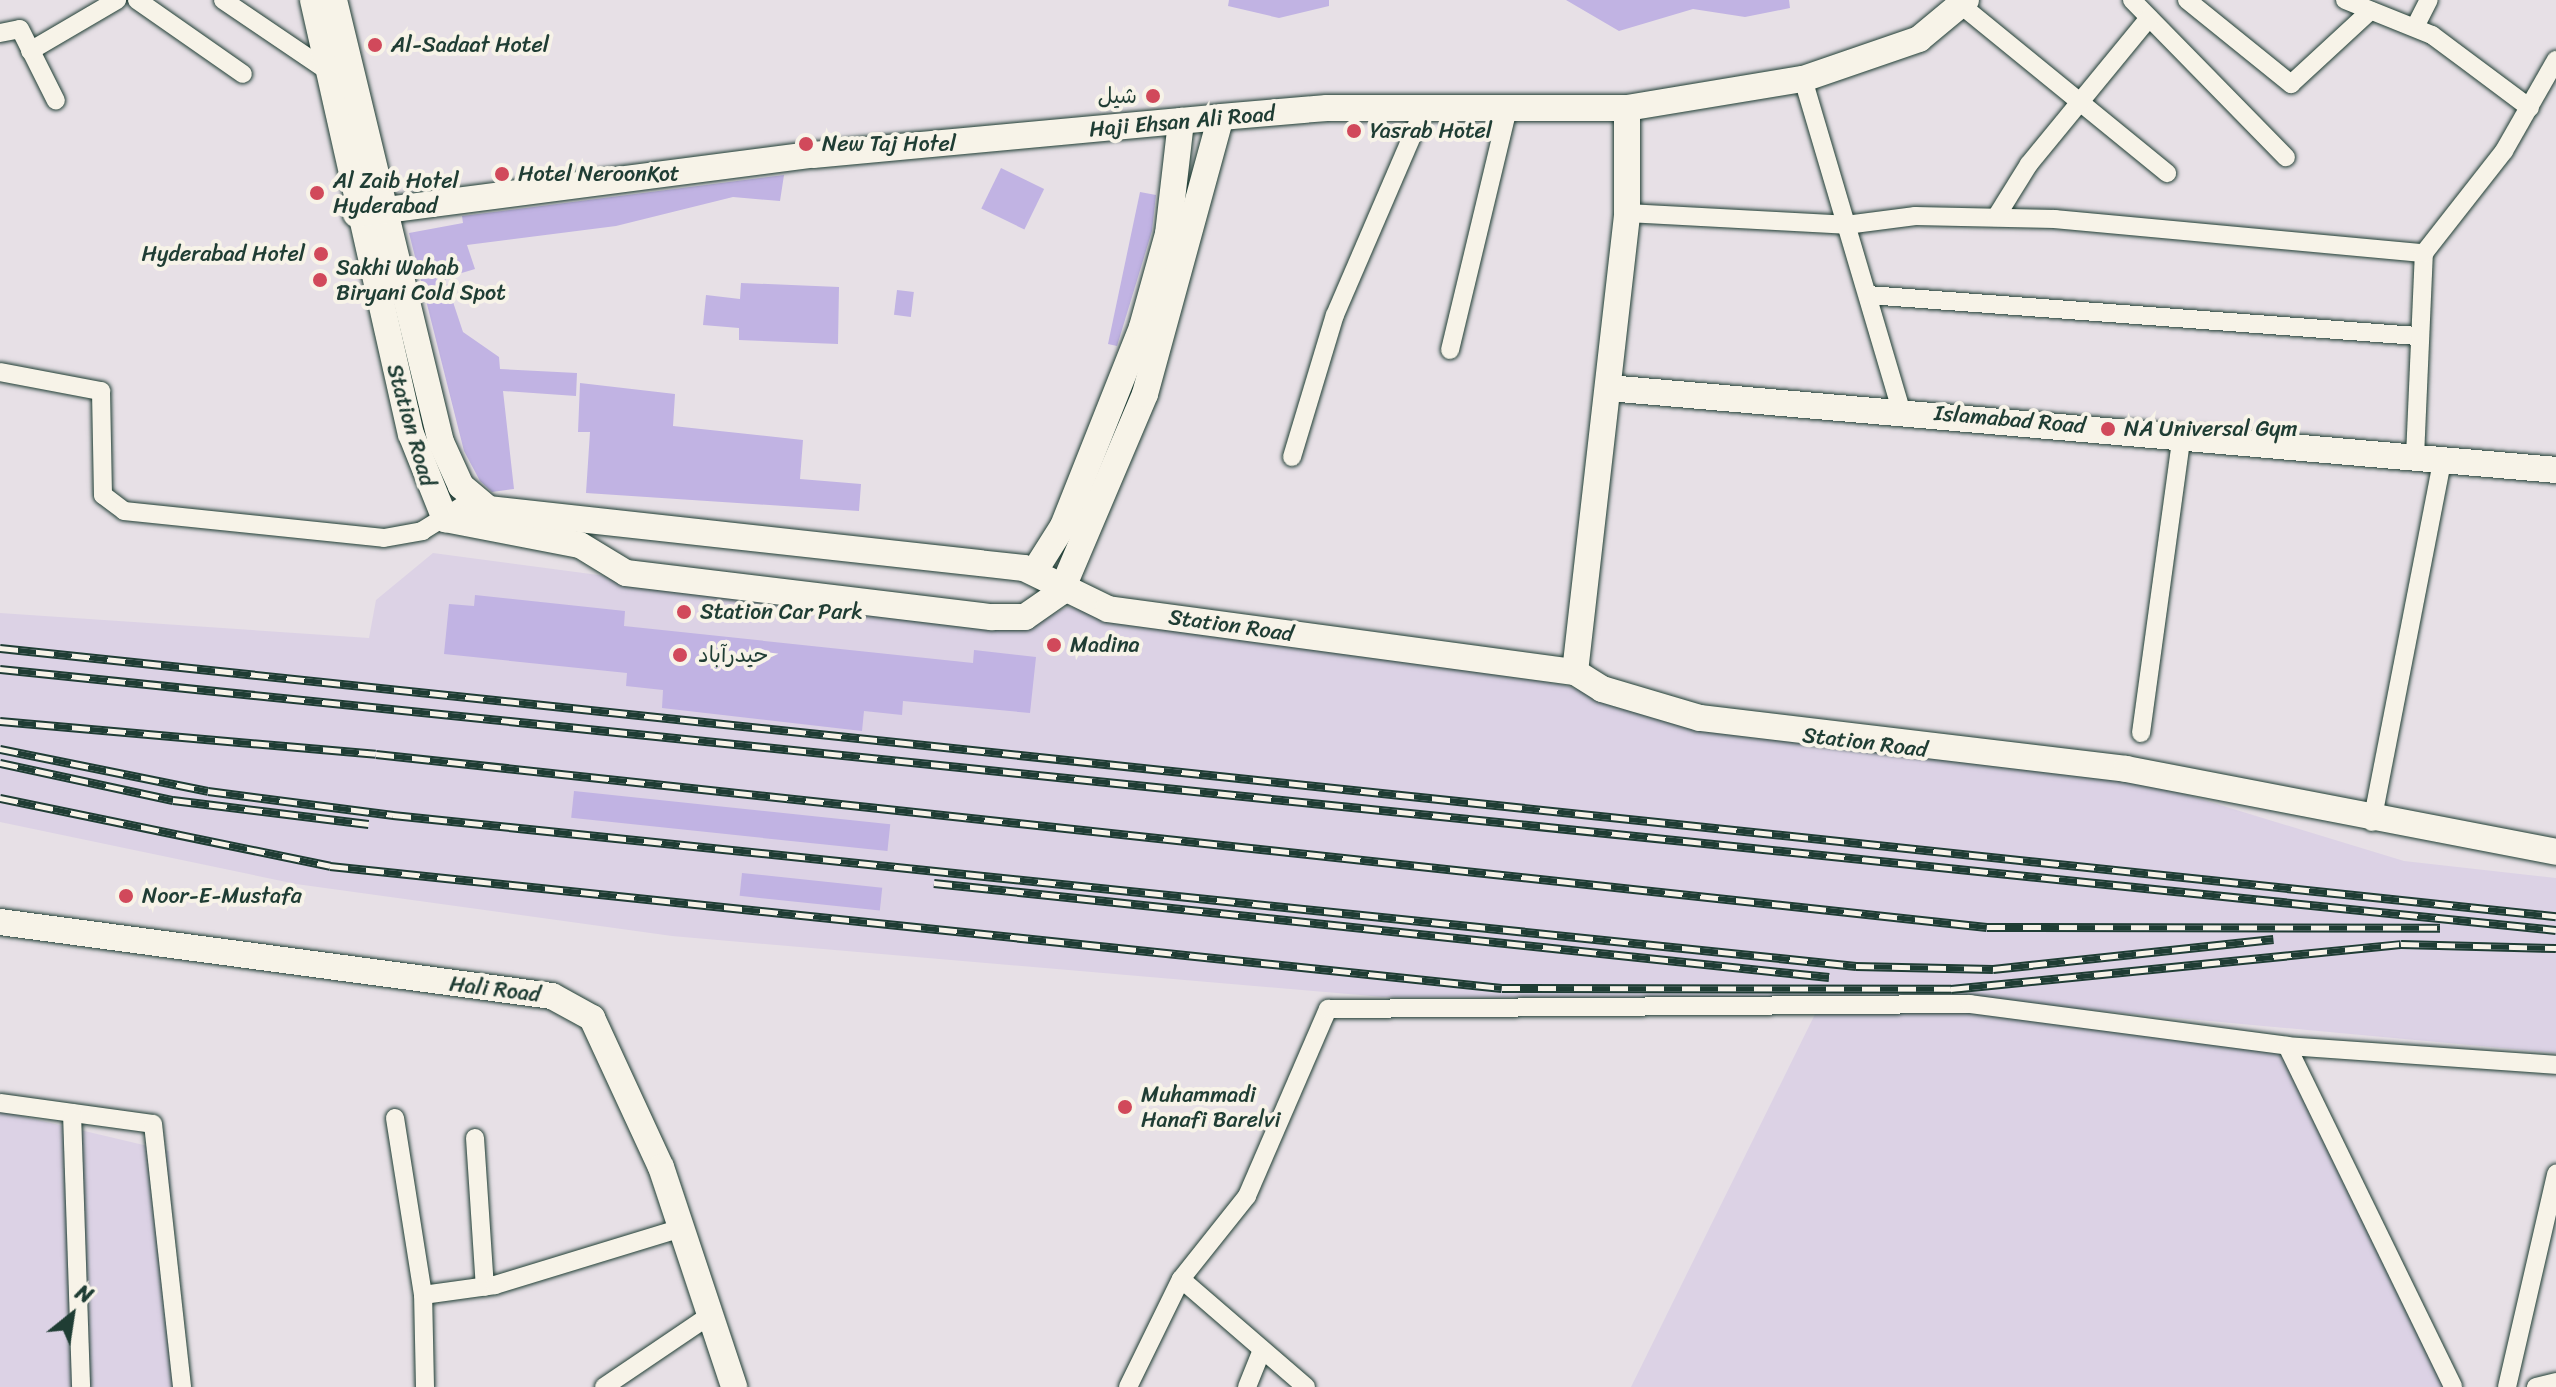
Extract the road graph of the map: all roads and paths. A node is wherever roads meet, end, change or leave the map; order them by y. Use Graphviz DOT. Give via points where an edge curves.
graph roads {
  1 [pos="117,0"];
  2 [pos="137,0"];
  3 [pos="223,0"];
  4 [pos="313,0"];
  5 [pos="334,0"];
  6 [pos="2132,0"];
  7 [pos="2187,0"];
  8 [pos="2345,0"];
  9 [pos="2429,0"];
  10 [pos="1964,2"];
  11 [pos="2370,11"];
  12 [pos="2149,18"];
  13 [pos="2415,27"];
  14 [pos="0,33"];
  15 [pos="30,51"];
  16 [pos="2556,60"];
  17 [pos="328,71"];
  18 [pos="243,74"];
  19 [pos="1803,79"];
  20 [pos="56,101"];
  21 [pos="2080,102"];
  22 [pos="1424,108"];
  23 [pos="1508,108"];
  24 [pos="1627,108"];
  25 [pos="2530,108"];
  26 [pos="1221,117"];
  27 [pos="1181,121"];
  28 [pos="2286,157"];
  29 [pos="2167,173"];
  30 [pos="368,213"];
  31 [pos="1627,213"];
  32 [pos="1996,217"];
  33 [pos="1846,225"];
  34 [pos="2424,253"];
  35 [pos="1868,295"];
  36 [pos="2417,336"];
  37 [pos="1450,350"];
  38 [pos="0,372"];
  39 [pos="1608,388"];
  40 [pos="1901,409"];
  41 [pos="2182,435"];
  42 [pos="1292,457"];
  43 [pos="2415,457"];
  44 [pos="2442,463"];
  45 [pos="2556,470"];
  46 [pos="472,500"];
  47 [pos="445,519"];
  48 [pos="1034,572"];
  49 [pos="1061,592"];
  50 [pos="1575,672"];
  51 [pos="2141,733"];
  52 [pos="2372,822"];
  53 [pos="2556,852"];
  54 [pos="0,922"];
  55 [pos="2287,1046"];
  56 [pos="2556,1065"];
  57 [pos="0,1103"];
  58 [pos="72,1113"];
  59 [pos="395,1118"];
  60 [pos="475,1138"];
  61 [pos="2556,1174"];
  62 [pos="682,1228"];
  63 [pos="1181,1279"];
  64 [pos="485,1287"];
  65 [pos="423,1295"];
  66 [pos="709,1316"];
  67 [pos="1261,1353"];
  68 [pos="2556,1382"];
  69 [pos="81,1387"];
  70 [pos="182,1387"];
  71 [pos="425,1387"];
  72 [pos="604,1387"];
  73 [pos="734,1387"];
  74 [pos="1128,1387"];
  75 [pos="1247,1387"];
  76 [pos="1306,1387"];
  77 [pos="2453,1387"];
  78 [pos="2507,1387"];
  79 [pos="2536,1387"];
  1 -- 15 [label="street"];
  2 -- 18 [label="street"];
  3 -- 17 [label="street"];
  4 -- 17 [label="street, Station Road"];
  5 -- 30 [label="street, Station Road"];
  6 -- 12 [label="street"];
  7 -- 11 [label="street" via="2291,84"];
  8 -- 11 [label="street"];
  9 -- 13 [label="street"];
  10 -- 19 [label="street, Haji Ehsan Ali Road" via="1919,39"];
  10 -- 21 [label="street"];
  11 -- 13 [label="street"];
  12 -- 21 [label="street"];
  12 -- 28 [label="street"];
  13 -- 25 [label="street"];
  14 -- 15 [label="street" via="20,29"];
  15 -- 20 [label="street"];
  16 -- 25 [label="street"];
  17 -- 30 [label="street, Station Road"];
  19 -- 24 [label="street, Haji Ehsan Ali Road"];
  19 -- 33 [label="street"];
  21 -- 29 [label="street"];
  21 -- 32 [label="street"];
  22 -- 23 [label="street, Haji Ehsan Ali Road"];
  22 -- 26 [label="street, Haji Ehsan Ali Road"];
  22 -- 42 [label="street" via="1335,315"];
  23 -- 24 [label="street, Haji Ehsan Ali Road"];
  23 -- 37 [label="street"];
  24 -- 31 [label="street"];
  25 -- 34 [label="street"];
  26 -- 27 [label="street, Haji Ehsan Ali Road"];
  26 -- 49 [label="street" via="1145,394"];
  27 -- 30 [label="street, Haji Ehsan Ali Road" via="813,155"];
  27 -- 48 [label="street" via="1168,234 1142,327 1063,526"];
  30 -- 46 [label="street, Station Road" via="441,442"];
  30 -- 47 [label="street, Station Road" via="425,484"];
  31 -- 33 [label="street"];
  31 -- 39 [label="street"];
  32 -- 33 [label="street"];
  32 -- 34 [label="street"];
  33 -- 35 [label="street"];
  34 -- 36 [label="street"];
  35 -- 36 [label="street"];
  35 -- 40 [label="street"];
  36 -- 43 [label="street"];
  38 -- 47 [label="street" via="101,391 103,495 124,511 384,538"];
  39 -- 40 [label="street, Islamabad Road" via="1771,408"];
  39 -- 50 [label="street"];
  40 -- 41 [label="street, Islamabad Road"];
  41 -- 43 [label="street, Islamabad Road"];
  41 -- 51 [label="street"];
  43 -- 44 [label="street, Islamabad Road"];
  44 -- 45 [label="street, Islamabad Road"];
  44 -- 52 [label="street"];
  46 -- 47 [label="street"];
  46 -- 48 [label="street" via="488,509"];
  47 -- 49 [label="street" via="580,545 626,573 977,615 1025,617"];
  48 -- 49 [label="street, Station Road"];
  49 -- 50 [label="street, Station Road" via="1108,609"];
  50 -- 52 [label="street, Station Road" via="1602,689 1700,718 2126,769"];
  52 -- 53 [label="street, Station Road"];
  54 -- 62 [label="street, Hali Road" via="552,996 592,1018 615,1056"];
  55 -- 56 [label="street"];
  55 -- 63 [label="street" via="1970,1004 1328,1009 1247,1196"];
  55 -- 77 [label="street"];
  57 -- 58 [label="street"];
  58 -- 69 [label="street"];
  58 -- 70 [label="street" via="153,1124"];
  59 -- 65 [label="street"];
  60 -- 64 [label="street"];
  61 -- 78 [label="street"];
  62 -- 64 [label="street"];
  62 -- 66 [label="street, Hali Road"];
  63 -- 67 [label="street"];
  63 -- 74 [label="street"];
  64 -- 65 [label="street"];
  65 -- 71 [label="street"];
  66 -- 72 [label="street"];
  66 -- 73 [label="street, Hali Road"];
  67 -- 75 [label="street"];
  67 -- 76 [label="street"];
  68 -- 79 [label="street"];
}
